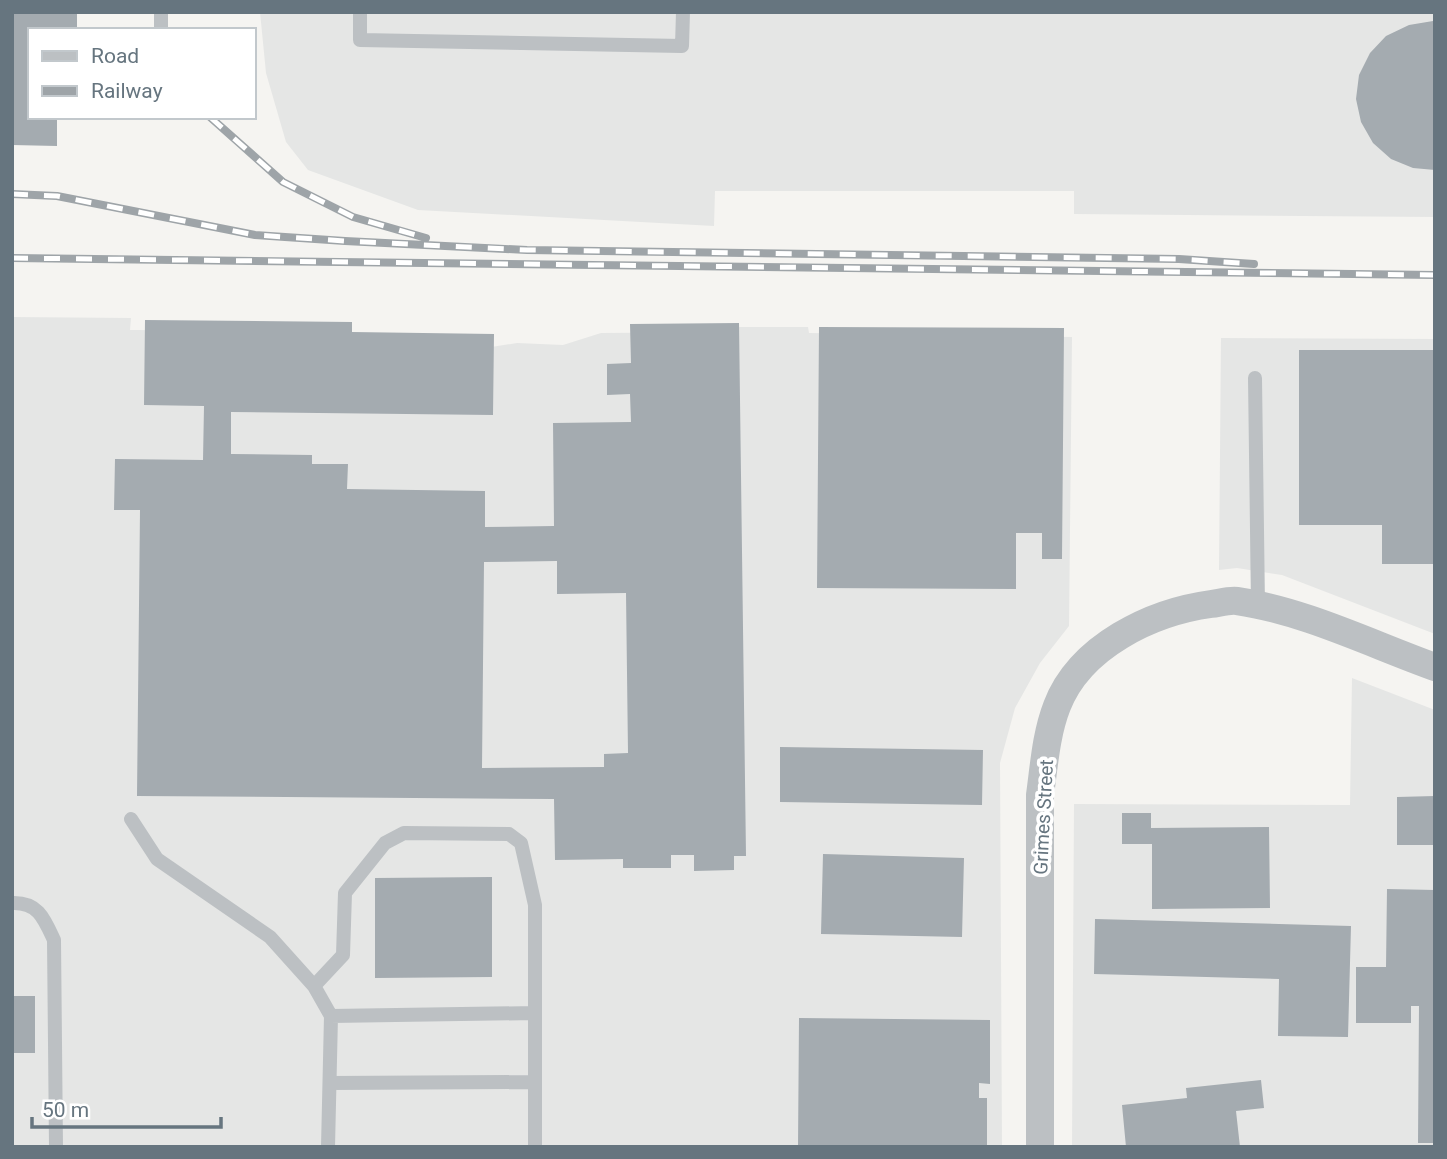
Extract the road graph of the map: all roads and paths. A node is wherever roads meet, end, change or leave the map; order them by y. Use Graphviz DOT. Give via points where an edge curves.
graph roads {
  1 [pos="360,12"];
  2 [pos="683,12"];
  3 [pos="1255,378"];
  4 [pos="1258,606"];
  5 [pos="1435,667"];
  6 [pos="131,819"];
  7 [pos="12,902"];
  8 [pos="314,986"];
  9 [pos="535,1013"];
  10 [pos="331,1016"];
  11 [pos="535,1082"];
  12 [pos="330,1083"];
  13 [pos="55,1147"];
  14 [pos="328,1147"];
  15 [pos="536,1147"];
  16 [pos="1040,1147"];
  1 -- 2 [label="lane" via="360,40 682,46"];
  3 -- 4 [label="lane"];
  4 -- 5 [label="street, Grimes Street" via="1287,612"];
  4 -- 16 [label="street, Grimes Street" via="1234,601 1181,608 1125,631 1081,667 1057,705 1040,795"];
  6 -- 8 [label="lane" via="157,859 270,937"];
  7 -- 13 [label="lane" via="27,902 39,911 54,940"];
  8 -- 9 [label="lane" via="343,956 345,893 386,843 404,833 509,834 521,843 535,905"];
  8 -- 10 [label="lane"];
  9 -- 10 [label="lane"];
  9 -- 11 [label="lane"];
  10 -- 12 [label="lane"];
  11 -- 12 [label="lane"];
  11 -- 15 [label="lane"];
  12 -- 14 [label="lane"];
}
